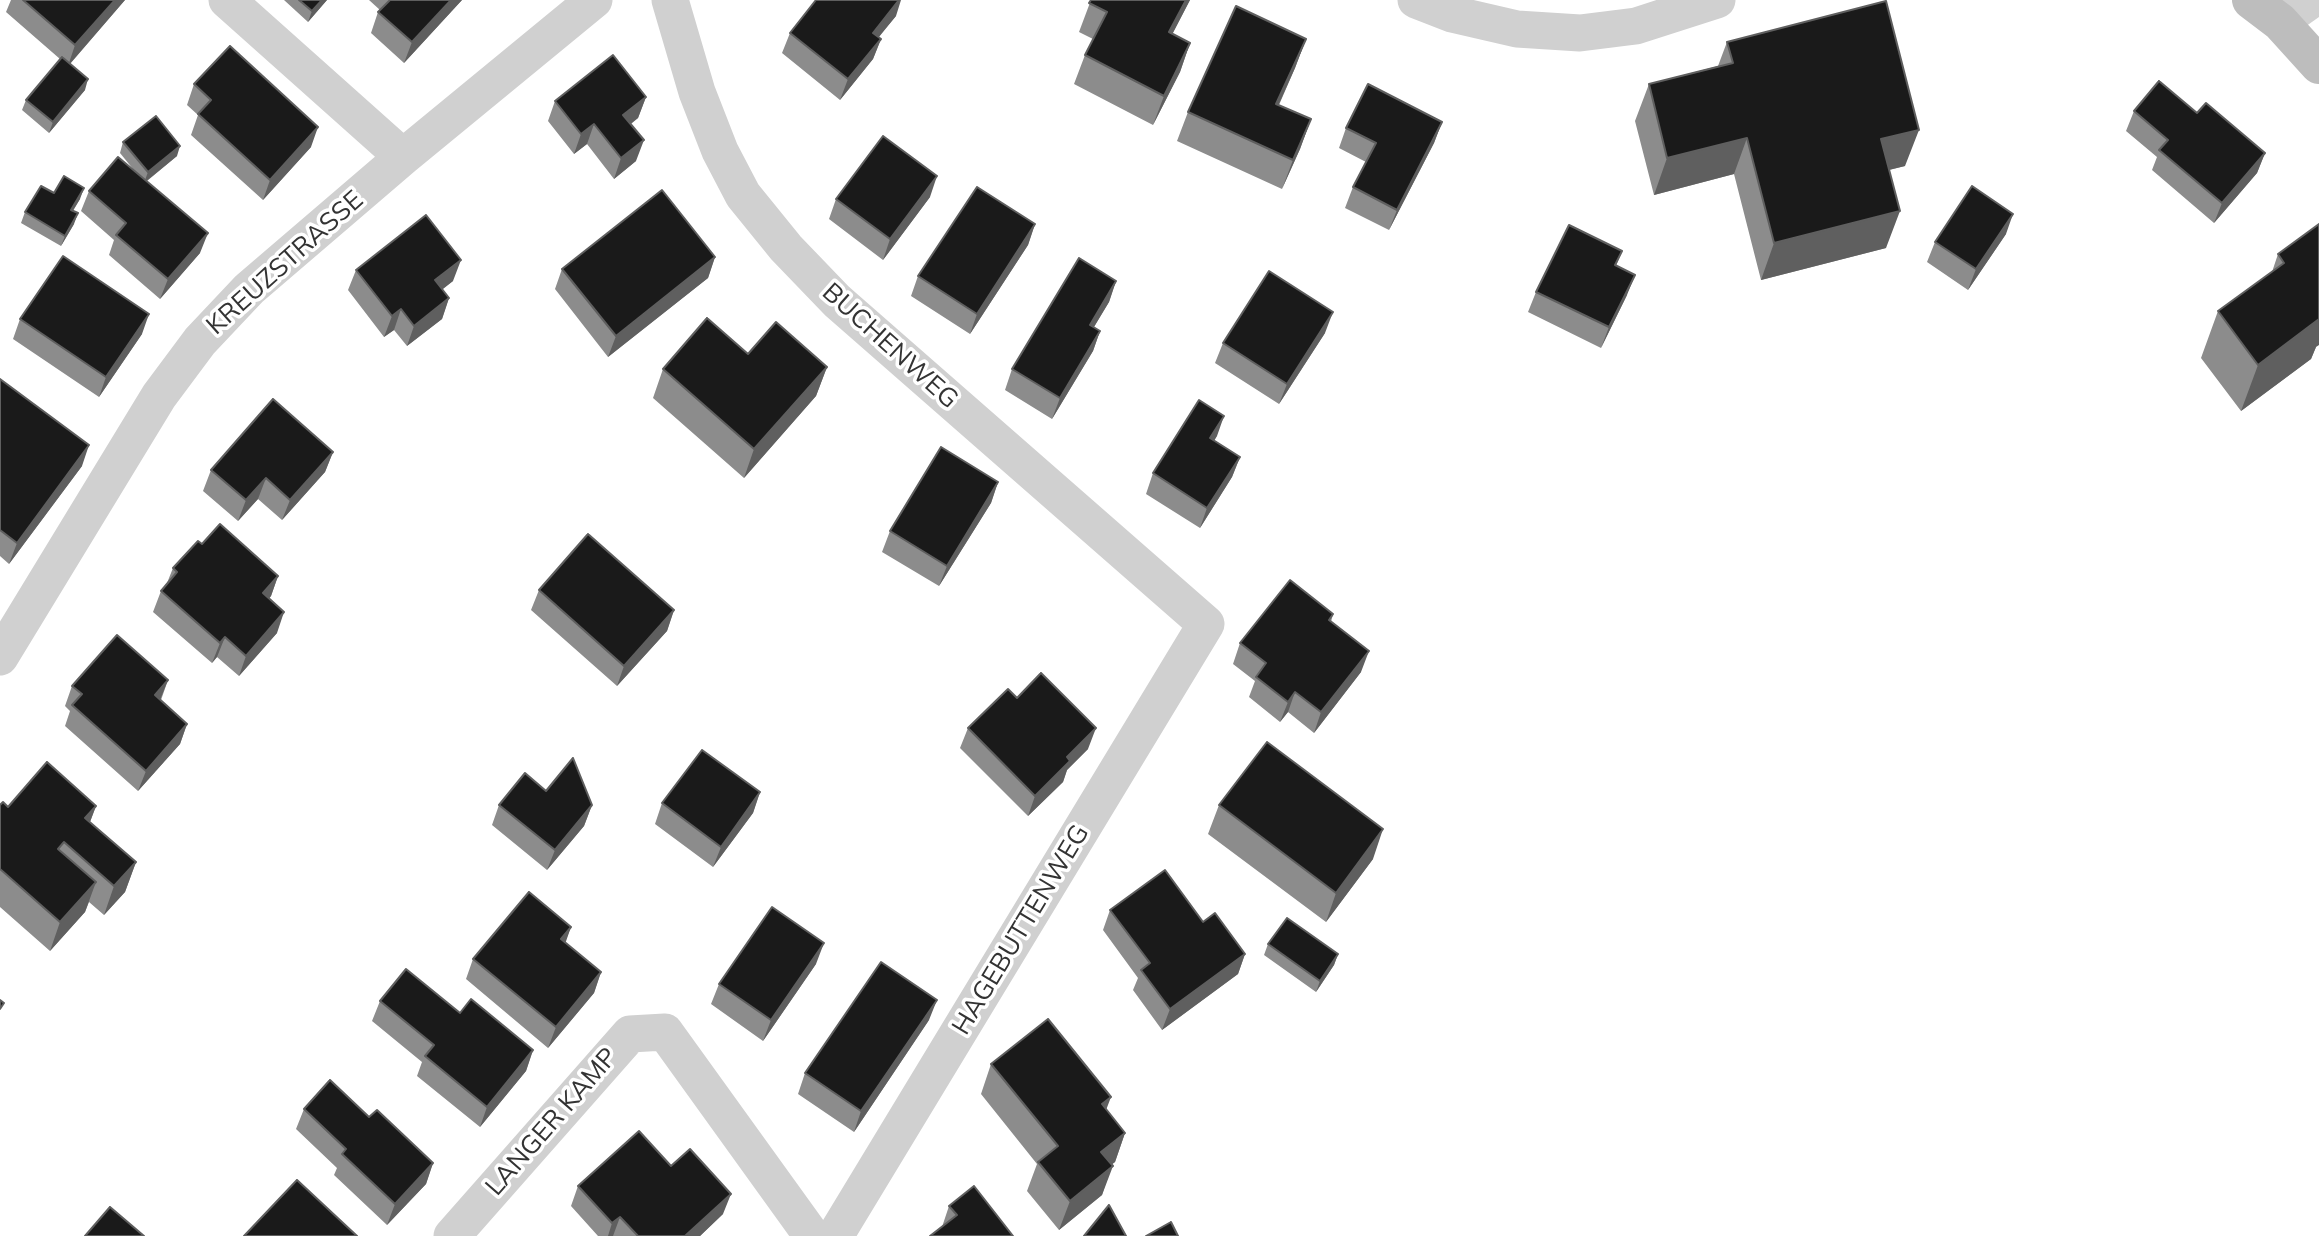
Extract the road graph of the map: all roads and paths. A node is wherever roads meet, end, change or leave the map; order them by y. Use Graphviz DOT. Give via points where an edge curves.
graph roads {
  1 [pos="227,0"];
  2 [pos="594,0"];
  3 [pos="670,0"];
  4 [pos="1416,0"];
  5 [pos="1717,0"];
  6 [pos="2311,0"];
  7 [pos="2266,11"];
  8 [pos="2319,65"];
  9 [pos="403,157"];
  10 [pos="1206,624"];
  11 [pos="0,657"];
  12 [pos="452,1236"];
  13 [pos="812,1236"];
  14 [pos="835,1236"];
  1 -- 9 [label="street"];
  2 -- 9 [label="street, KREUZSTRASSE"];
  3 -- 10 [label="street, BUCHENWEG" via="720,151 743,195 786,248 837,301"];
  4 -- 5 [label="street" via="1452,14 1517,29 1580,33 1636,26"];
  6 -- 7 [label="street"];
  7 -- 8 [label="street"];
  9 -- 11 [label="street, KREUZSTRASSE" via="249,289 200,341 159,396"];
  10 -- 14 [label="street, HAGEBUTTENWEG"];
  12 -- 13 [label="street, LANGER KAMP" via="630,1034 665,1032"];
}
